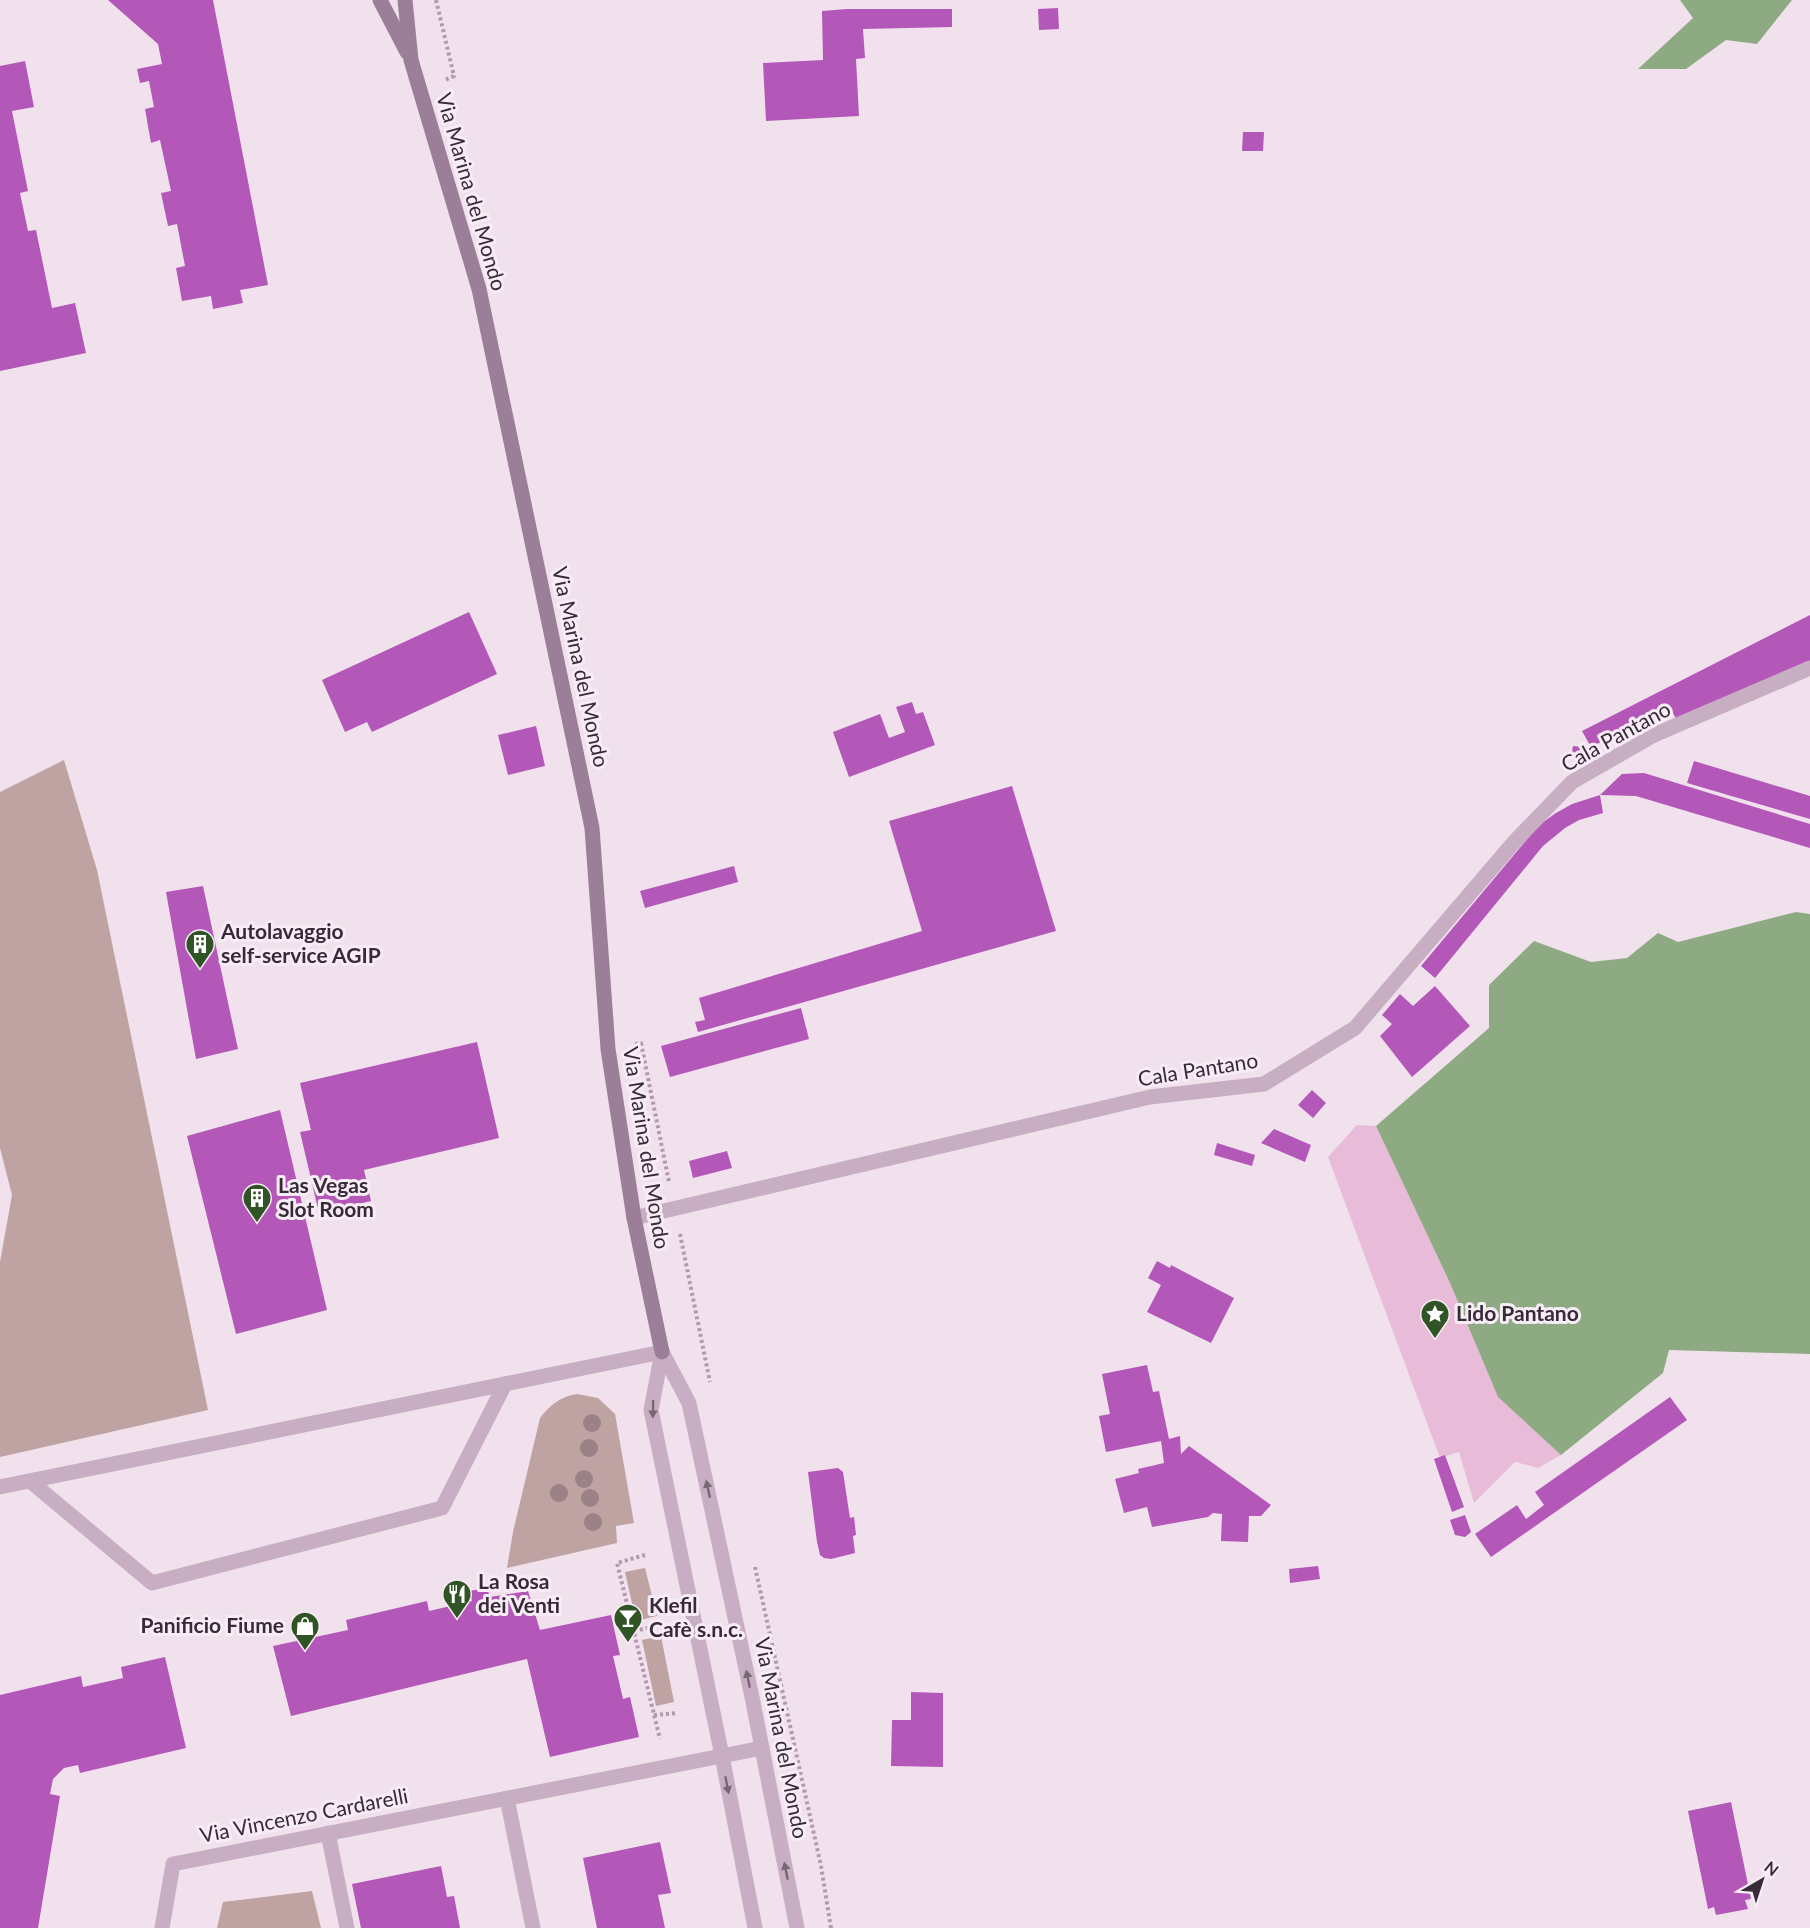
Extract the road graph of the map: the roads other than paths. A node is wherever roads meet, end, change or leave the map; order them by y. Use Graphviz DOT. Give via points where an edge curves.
graph roads {
  1 [pos="380,0"];
  2 [pos="405,0"];
  3 [pos="411,60"];
  4 [pos="1810,668"];
  5 [pos="634,1218"];
  6 [pos="662,1352"];
  7 [pos="505,1384"];
  8 [pos="30,1481"];
  9 [pos="0,1487"];
  10 [pos="762,1748"];
  11 [pos="722,1756"];
  12 [pos="507,1798"];
  13 [pos="328,1833"];
  14 [pos="162,1928"];
  15 [pos="347,1928"];
  16 [pos="533,1928"];
  17 [pos="755,1928"];
  18 [pos="797,1928"];
  1 -- 3 [label="street"];
  2 -- 3 [label="street, Via Marina del Mondo"];
  3 -- 5 [label="street, Via Marina del Mondo" via="479,289 592,828 608,1049"];
  4 -- 5 [label="street, Cala Pantano" via="1654,735 1572,782 1515,841 1355,1028 1264,1084 1150,1097"];
  5 -- 6 [label="street, Via Marina del Mondo"];
  6 -- 7 [label="street"];
  10 -- 6 [label="street, Via Marina del Mondo, one-way" via="689,1403"];
  6 -- 11 [label="street, Via Marina del Mondo, one-way" via="651,1410"];
  7 -- 8 [label="street"];
  7 -- 8 [label="street" via="442,1508 152,1582"];
  8 -- 9 [label="street"];
  10 -- 11 [label="street, Via Vincenzo Cardarelli"];
  18 -- 10 [label="street, Via Marina del Mondo, one-way"];
  11 -- 12 [label="street, Via Vincenzo Cardarelli"];
  11 -- 17 [label="street, Via Marina del Mondo, one-way"];
  12 -- 13 [label="street, Via Vincenzo Cardarelli"];
  12 -- 16 [label="street"];
  13 -- 14 [label="street, Via Vincenzo Cardarelli" via="173,1864"];
  13 -- 15 [label="street"];
}
